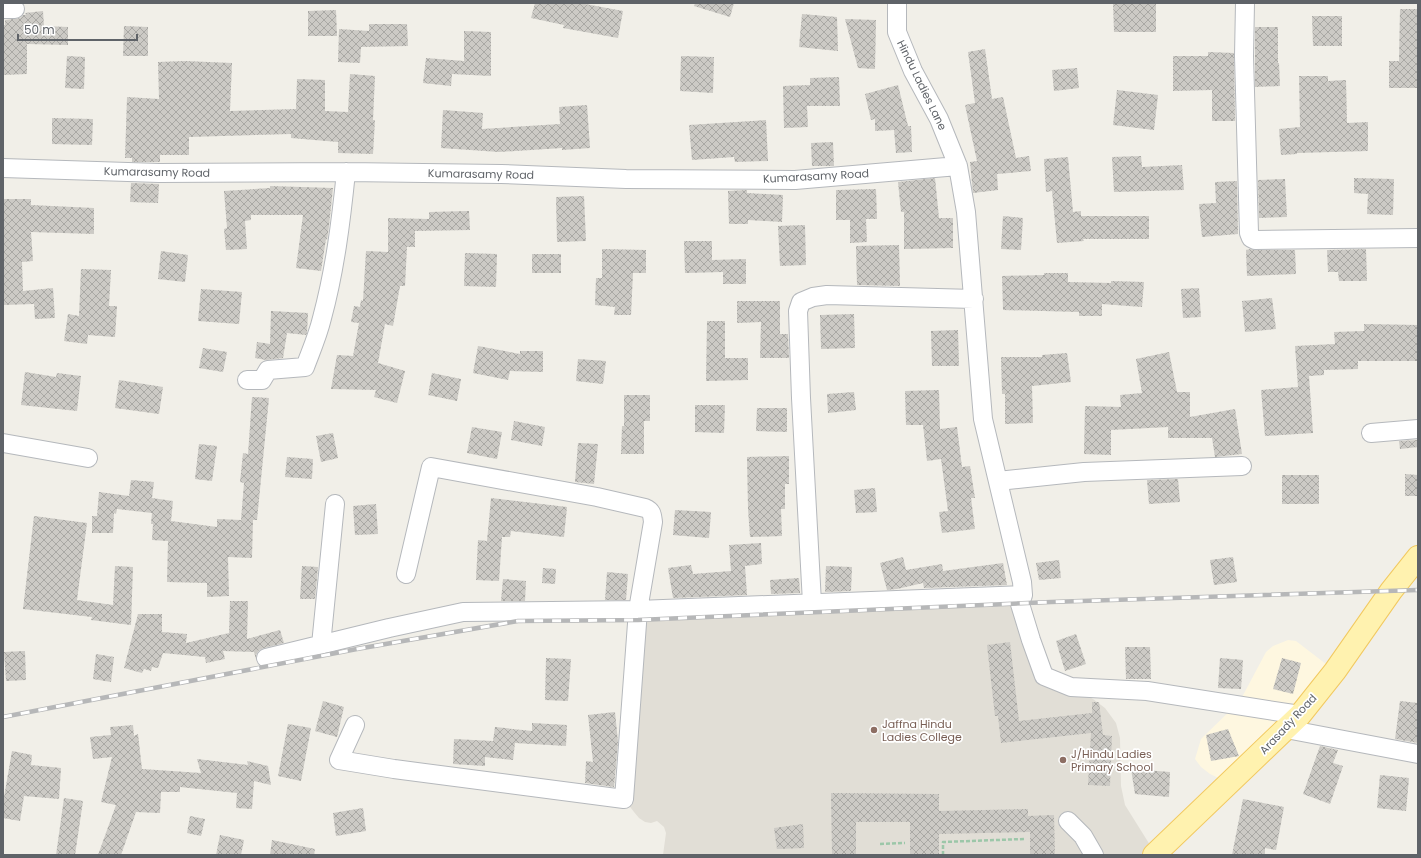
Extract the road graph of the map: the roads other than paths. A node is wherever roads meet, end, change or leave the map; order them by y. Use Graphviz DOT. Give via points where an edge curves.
graph roads {
  1 [pos="897,3"];
  2 [pos="1245,3"];
  3 [pos="958,166"];
  4 [pos="3,168"];
  5 [pos="346,172"];
  6 [pos="1418,238"];
  7 [pos="974,299"];
  8 [pos="247,380"];
  9 [pos="1418,429"];
  10 [pos="1371,433"];
  11 [pos="3,443"];
  12 [pos="88,458"];
  13 [pos="1242,466"];
  14 [pos="998,481"];
  15 [pos="334,504"];
  16 [pos="1418,557"];
  17 [pos="406,574"];
  18 [pos="1022,596"];
  19 [pos="812,603"];
  20 [pos="638,610"];
  21 [pos="322,645"];
  22 [pos="266,658"];
  23 [pos="1293,722"];
  24 [pos="355,725"];
  25 [pos="1418,754"];
  26 [pos="1068,821"];
  27 [pos="1094,855"];
  28 [pos="1154,855"];
  1 -- 3 [label="street, Hindu Ladies Lane" via="897,32 913,71 939,119"];
  2 -- 6 [label="street" via="1244,56 1251,238"];
  3 -- 5 [label="street, Kumarasamy Road" via="795,180 626,179"];
  3 -- 7 [label="street, Hindu Ladies Lane" via="966,212"];
  4 -- 5 [label="street, Kumarasamy Road" via="158,173"];
  5 -- 8 [label="street" via="335,260 322,318 305,367 268,370 262,380"];
  7 -- 14 [label="street, Hindu Ladies Lane" via="983,419"];
  7 -- 19 [label="street" via="827,295 801,302 798,311 801,398"];
  9 -- 10 [label="street"];
  11 -- 12 [label="street"];
  13 -- 14 [label="street" via="1084,472"];
  14 -- 18 [label="street, Hindu Ladies Lane" via="1022,582"];
  15 -- 21 [label="street"];
  16 -- 23 [label="main road, Arasady Road" via="1335,671"];
  17 -- 20 [label="street" via="431,467 597,497 650,510 653,522"];
  18 -- 19 [label="street"];
  18 -- 23 [label="street, Hindu Ladies Lane" via="1020,604 1044,676 1071,687 1147,691"];
  19 -- 20 [label="street"];
  20 -- 21 [label="street" via="463,612"];
  20 -- 24 [label="street" via="624,799 338,760"];
  21 -- 22 [label="street"];
  23 -- 25 [label="street, Hindu Ladies Lane"];
  23 -- 28 [label="main road, Arasady Road"];
  26 -- 27 [label="street" via="1083,836"];
}
